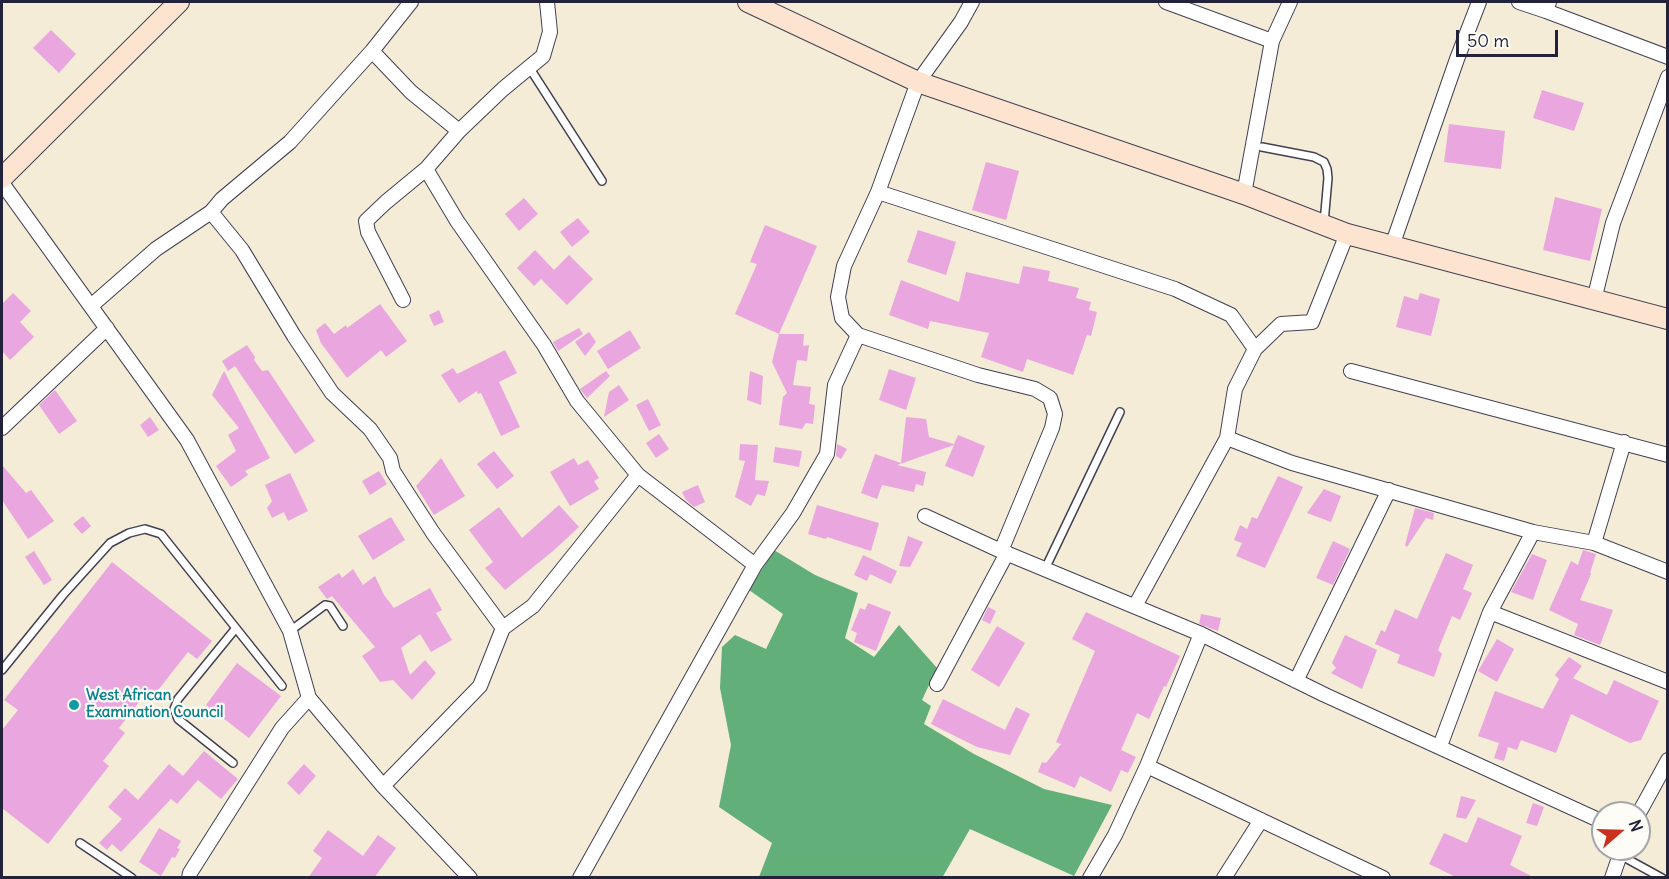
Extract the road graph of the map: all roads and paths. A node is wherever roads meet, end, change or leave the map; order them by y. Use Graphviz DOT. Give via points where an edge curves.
graph roads {
  1 [pos="179,2"];
  2 [pos="411,2"];
  3 [pos="547,2"];
  4 [pos="748,2"];
  5 [pos="972,2"];
  6 [pos="1166,2"];
  7 [pos="1290,2"];
  8 [pos="1479,2"];
  9 [pos="1519,2"];
  10 [pos="1548,6"];
  11 [pos="1272,41"];
  12 [pos="372,51"];
  13 [pos="1668,57"];
  14 [pos="529,67"];
  15 [pos="1668,77"];
  16 [pos="918,82"];
  17 [pos="459,131"];
  18 [pos="1262,147"];
  19 [pos="426,169"];
  20 [pos="2,178"];
  21 [pos="602,182"];
  22 [pos="2,183"];
  23 [pos="878,192"];
  24 [pos="1244,194"];
  25 [pos="211,212"];
  26 [pos="1324,225"];
  27 [pos="1347,234"];
  28 [pos="1392,246"];
  29 [pos="403,300"];
  30 [pos="1594,300"];
  31 [pos="91,306"];
  32 [pos="1668,319"];
  33 [pos="108,328"];
  34 [pos="858,334"];
  35 [pos="1255,350"];
  36 [pos="1351,371"];
  37 [pos="1120,412"];
  38 [pos="2,428"];
  39 [pos="1227,438"];
  40 [pos="1624,442"];
  41 [pos="1668,455"];
  42 [pos="638,475"];
  43 [pos="1389,490"];
  44 [pos="925,516"];
  45 [pos="1533,532"];
  46 [pos="1594,543"];
  47 [pos="1004,552"];
  48 [pos="755,565"];
  49 [pos="1045,569"];
  50 [pos="1668,573"];
  51 [pos="1135,606"];
  52 [pos="1490,612"];
  53 [pos="343,626"];
  54 [pos="236,628"];
  55 [pos="503,628"];
  56 [pos="290,631"];
  57 [pos="1201,634"];
  58 [pos="2,670"];
  59 [pos="1296,681"];
  60 [pos="1668,682"];
  61 [pos="937,684"];
  62 [pos="282,686"];
  63 [pos="309,698"];
  64 [pos="1440,746"];
  65 [pos="1668,760"];
  66 [pos="233,763"];
  67 [pos="1147,766"];
  68 [pos="383,786"];
  69 [pos="1646,801"];
  70 [pos="1591,816"];
  71 [pos="1261,820"];
  72 [pos="80,843"];
  73 [pos="1618,861"];
  74 [pos="1635,861"];
  75 [pos="132,878"];
  76 [pos="189,878"];
  77 [pos="470,878"];
  78 [pos="580,878"];
  79 [pos="1090,878"];
  80 [pos="1224,878"];
  81 [pos="1383,878"];
  82 [pos="1612,878"];
  83 [pos="1662,878"];
  1 -- 20 [label="street"];
  2 -- 12 [label="street"];
  3 -- 14 [label="street" via="550,32 543,56"];
  4 -- 16 [label="street"];
  5 -- 16 [label="street"];
  6 -- 11 [label="street"];
  7 -- 11 [label="street"];
  8 -- 28 [label="street"];
  9 -- 10 [label="street"];
  10 -- 13 [label="street"];
  11 -- 24 [label="street"];
  12 -- 17 [label="street" via="411,92"];
  12 -- 25 [label="street" via="290,142"];
  14 -- 17 [label="street"];
  14 -- 21 [label="lane"];
  15 -- 30 [label="street" via="1613,223"];
  16 -- 23 [label="street"];
  16 -- 24 [label="street"];
  17 -- 19 [label="street"];
  18 -- 26 [label="lane" via="1324,162 1328,178"];
  19 -- 29 [label="street" via="366,221"];
  19 -- 42 [label="street" via="577,401"];
  22 -- 31 [label="street"];
  23 -- 34 [label="street" via="844,266 838,297 842,318"];
  23 -- 35 [label="street" via="1175,290 1231,315"];
  24 -- 26 [label="street"];
  25 -- 31 [label="street" via="156,249"];
  25 -- 55 [label="street" via="242,250 332,393 376,437 432,533"];
  26 -- 27 [label="street"];
  27 -- 28 [label="street"];
  27 -- 35 [label="street" via="1312,322 1281,324"];
  28 -- 30 [label="street"];
  30 -- 32 [label="street"];
  31 -- 33 [label="street"];
  33 -- 38 [label="street"];
  33 -- 56 [label="street" via="187,440"];
  34 -- 47 [label="street" via="978,375 1035,389 1050,398 1055,414 1052,428"];
  34 -- 48 [label="street" via="835,385 827,454 793,513"];
  35 -- 39 [label="street" via="1235,389"];
  36 -- 40 [label="street"];
  37 -- 49 [label="lane"];
  39 -- 43 [label="street" via="1292,463"];
  39 -- 51 [label="street"];
  40 -- 41 [label="street"];
  40 -- 46 [label="street"];
  42 -- 48 [label="street"];
  42 -- 55 [label="street" via="532,606"];
  43 -- 45 [label="street"];
  43 -- 59 [label="street"];
  44 -- 47 [label="street"];
  45 -- 46 [label="street"];
  45 -- 52 [label="street"];
  46 -- 50 [label="street"];
  47 -- 49 [label="street"];
  47 -- 61 [label="street"];
  48 -- 78 [label="street"];
  49 -- 51 [label="street"];
  51 -- 57 [label="street"];
  52 -- 60 [label="street"];
  52 -- 64 [label="street"];
  53 -- 56 [label="lane" via="326,605"];
  54 -- 58 [label="lane" via="161,534 145,529 110,543"];
  54 -- 62 [label="lane"];
  54 -- 66 [label="lane" via="174,709 178,719"];
  55 -- 68 [label="street" via="480,686"];
  56 -- 63 [label="street"];
  57 -- 59 [label="street"];
  57 -- 67 [label="street"];
  59 -- 64 [label="street"];
  63 -- 68 [label="street"];
  63 -- 76 [label="street" via="282,728"];
  64 -- 70 [label="street"];
  65 -- 69 [label="street"];
  67 -- 71 [label="street"];
  67 -- 79 [label="street"];
  68 -- 77 [label="street"];
  71 -- 80 [label="street"];
  71 -- 81 [label="street"];
  72 -- 75 [label="lane"];
  73 -- 82 [label="street"];
  74 -- 83 [label="lane"];
}
